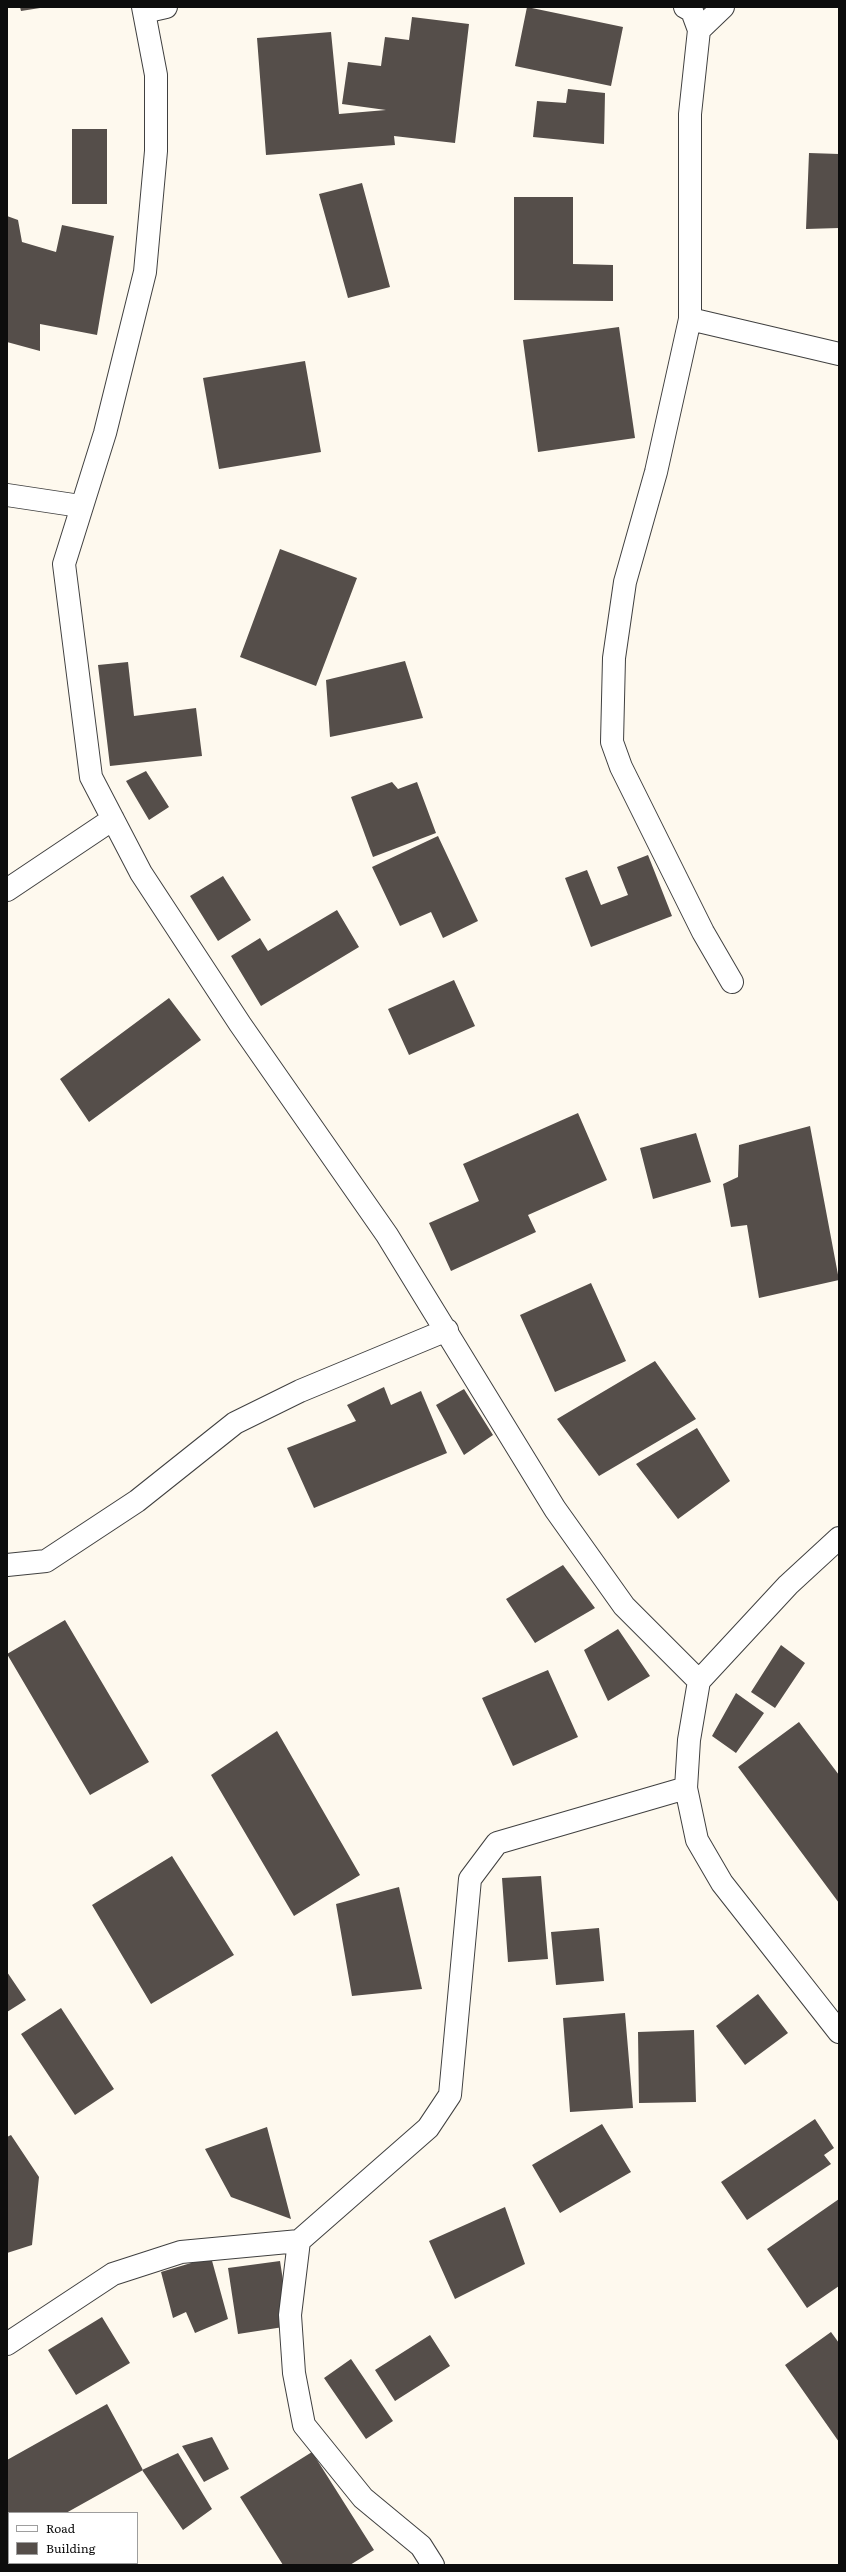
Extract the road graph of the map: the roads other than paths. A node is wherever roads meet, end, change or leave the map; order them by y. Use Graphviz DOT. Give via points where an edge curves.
graph roads {
  1 [pos="166,7"];
  2 [pos="685,7"];
  3 [pos="723,7"];
  4 [pos="143,9"];
  5 [pos="700,30"];
  6 [pos="690,319"];
  7 [pos="839,354"];
  8 [pos="7,495"];
  9 [pos="80,506"];
  10 [pos="113,819"];
  11 [pos="7,890"];
  12 [pos="732,982"];
  13 [pos="447,1330"];
  14 [pos="839,1538"];
  15 [pos="7,1565"];
  16 [pos="699,1681"];
  17 [pos="686,1788"];
  18 [pos="839,2032"];
  19 [pos="298,2241"];
  20 [pos="7,2344"];
  21 [pos="433,2565"];
  1 -- 4 [label="street"];
  2 -- 5 [label="street" via="692,12"];
  3 -- 5 [label="street"];
  4 -- 9 [label="street" via="156,75 156,151 145,272 105,433"];
  5 -- 6 [label="street" via="690,114"];
  6 -- 7 [label="street"];
  6 -- 12 [label="street" via="656,472 625,582 614,658 612,742 621,767 703,932"];
  8 -- 9 [label="street"];
  9 -- 10 [label="street" via="64,564 91,778"];
  10 -- 11 [label="street"];
  10 -- 13 [label="street" via="141,872 240,1024 388,1235"];
  13 -- 15 [label="street" via="300,1391 235,1423 137,1501 46,1561"];
  13 -- 16 [label="street" via="555,1509 624,1606"];
  14 -- 16 [label="street" via="788,1585"];
  16 -- 17 [label="street" via="689,1740"];
  17 -- 18 [label="street" via="697,1840 722,1883"];
  17 -- 19 [label="street" via="497,1843 470,1879 450,2096 428,2128"];
  19 -- 20 [label="street" via="181,2252 114,2274"];
  19 -- 21 [label="street" via="290,2315 294,2373 304,2425 363,2498 421,2546"];
}
